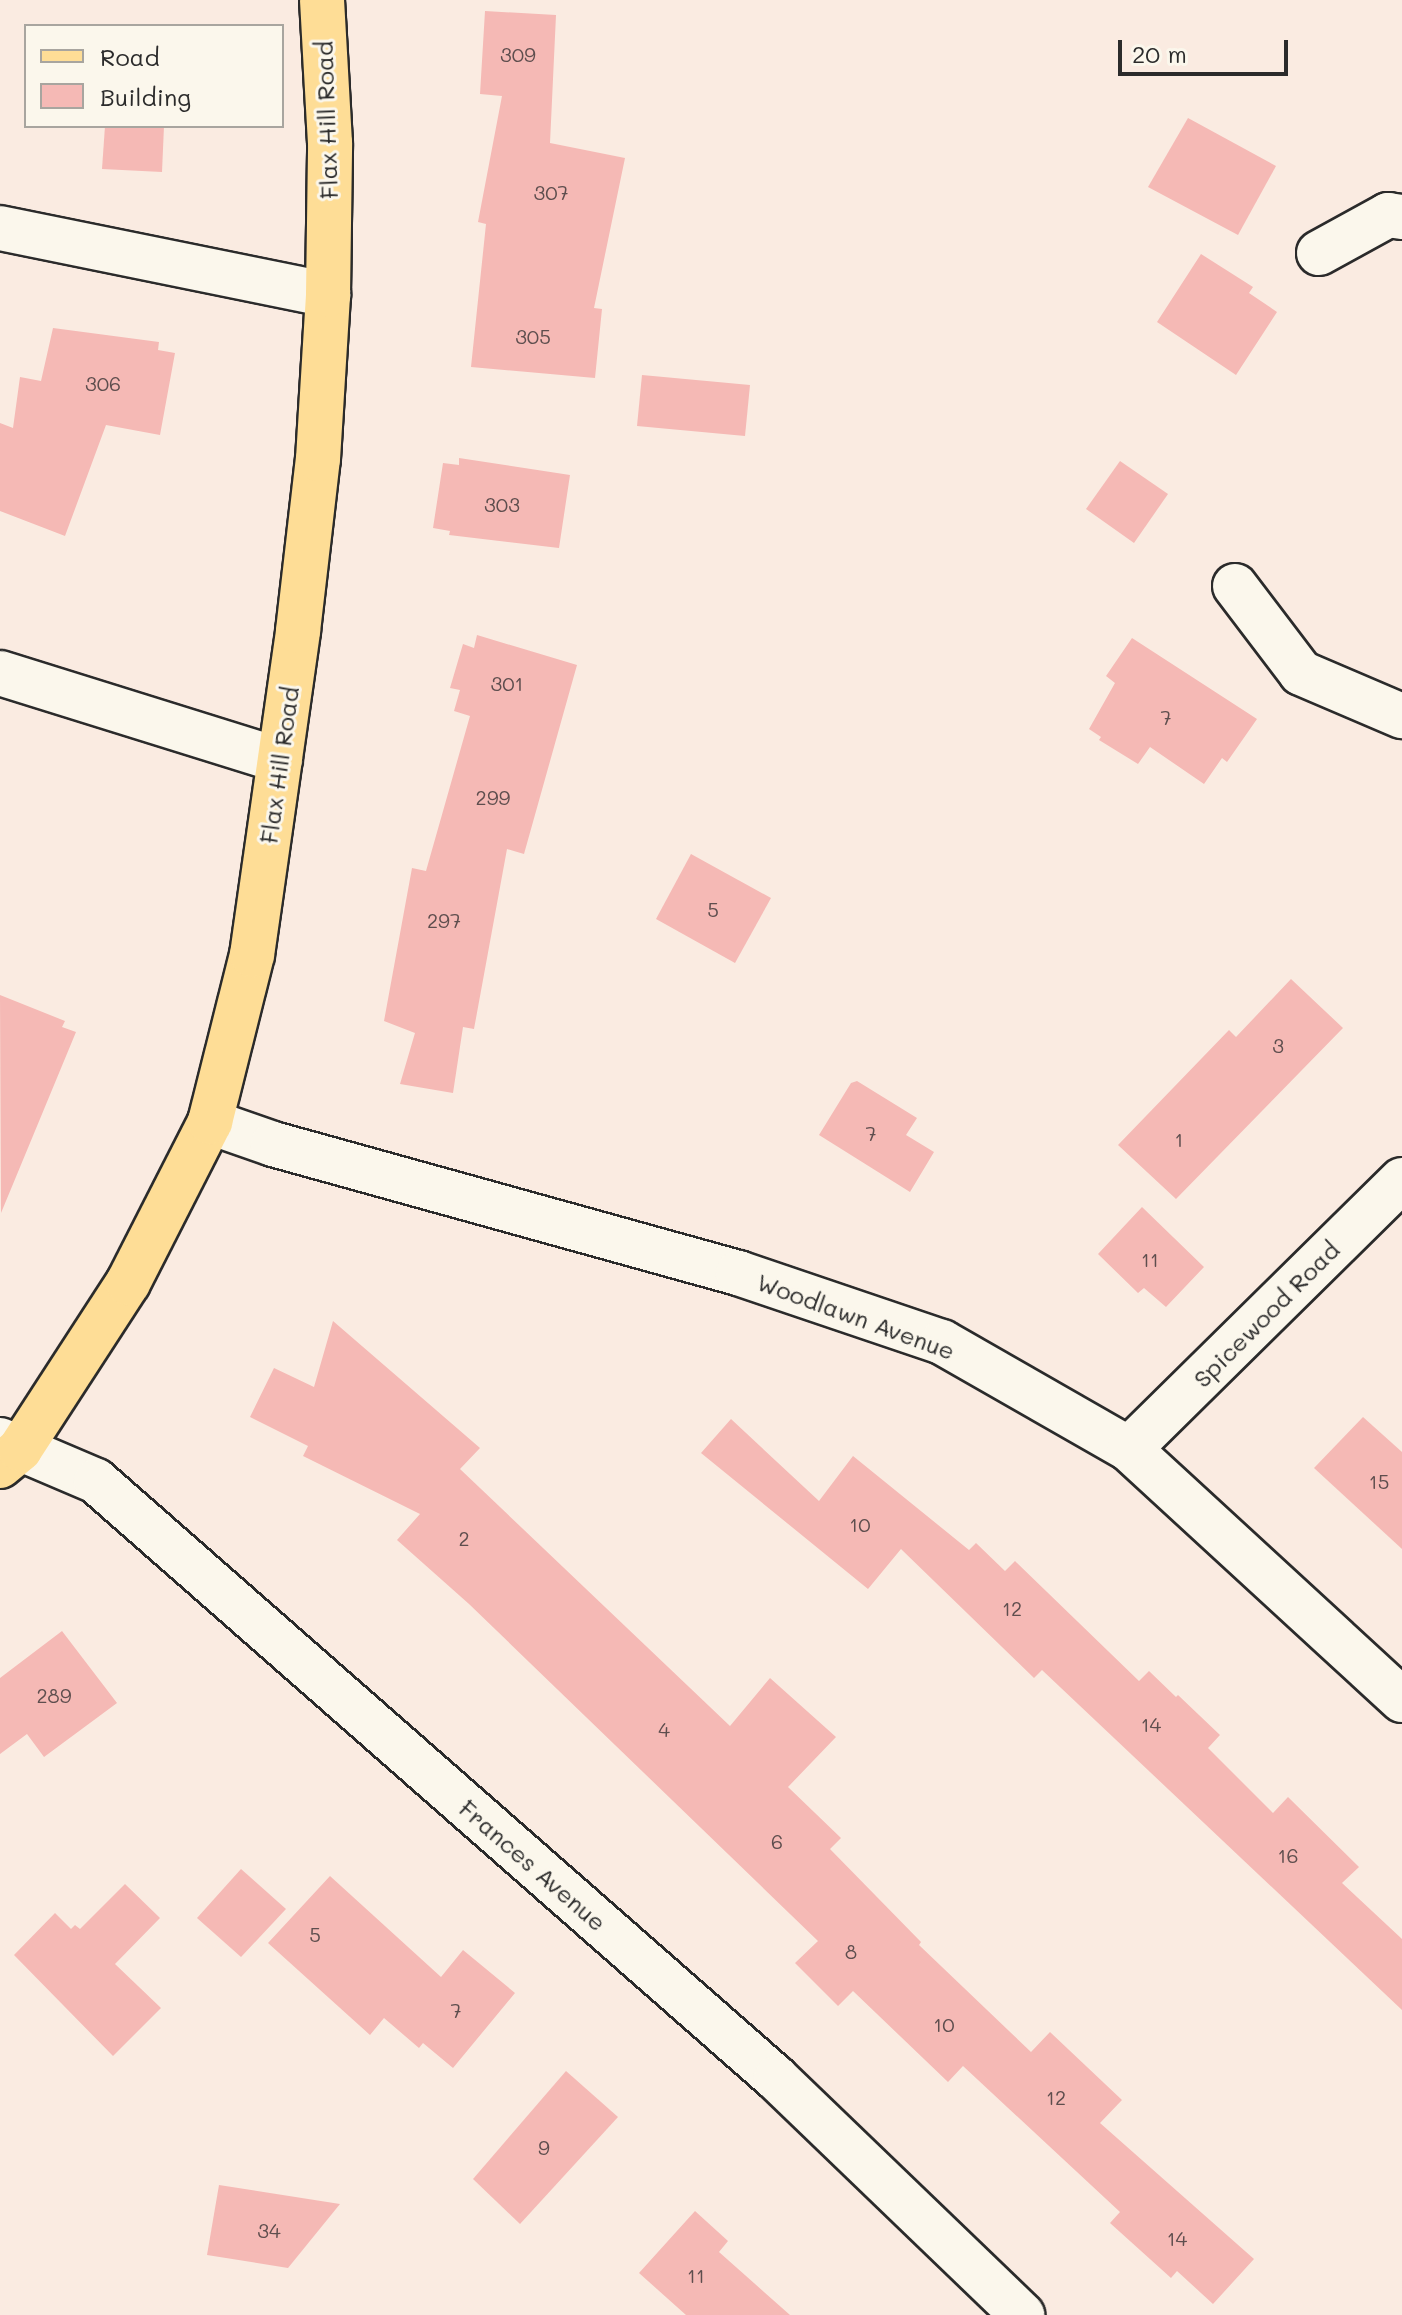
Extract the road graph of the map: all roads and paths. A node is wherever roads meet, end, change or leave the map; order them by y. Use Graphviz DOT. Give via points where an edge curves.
graph roads {
  1 [pos="322,0"];
  2 [pos="1402,217"];
  3 [pos="0,228"];
  4 [pos="1319,253"];
  5 [pos="328,295"];
  6 [pos="1235,586"];
  7 [pos="0,673"];
  8 [pos="1402,716"];
  9 [pos="280,760"];
  10 [pos="210,1122"];
  11 [pos="1402,1180"];
  12 [pos="1129,1449"];
  13 [pos="7,1451"];
  14 [pos="1402,1700"];
  15 [pos="1022,2315"];
  1 -- 5 [label="main road, Flax Hill Road" via="330,143"];
  2 -- 4 [label="street" via="1388,215"];
  3 -- 5 [label="street"];
  5 -- 9 [label="main road, Flax Hill Road" via="318,459"];
  6 -- 8 [label="street" via="1301,673"];
  7 -- 9 [label="street"];
  9 -- 10 [label="main road, Flax Hill Road" via="252,955"];
  10 -- 12 [label="street, Woodlawn Avenue" via="738,1273 942,1342"];
  10 -- 13 [label="main road, Flax Hill Road" via="128,1283"];
  11 -- 12 [label="street, Spicewood Road"];
  12 -- 14 [label="street, Woodlawn Avenue"];
  13 -- 15 [label="street, Frances Avenue" via="96,1481 776,2078"];
}
